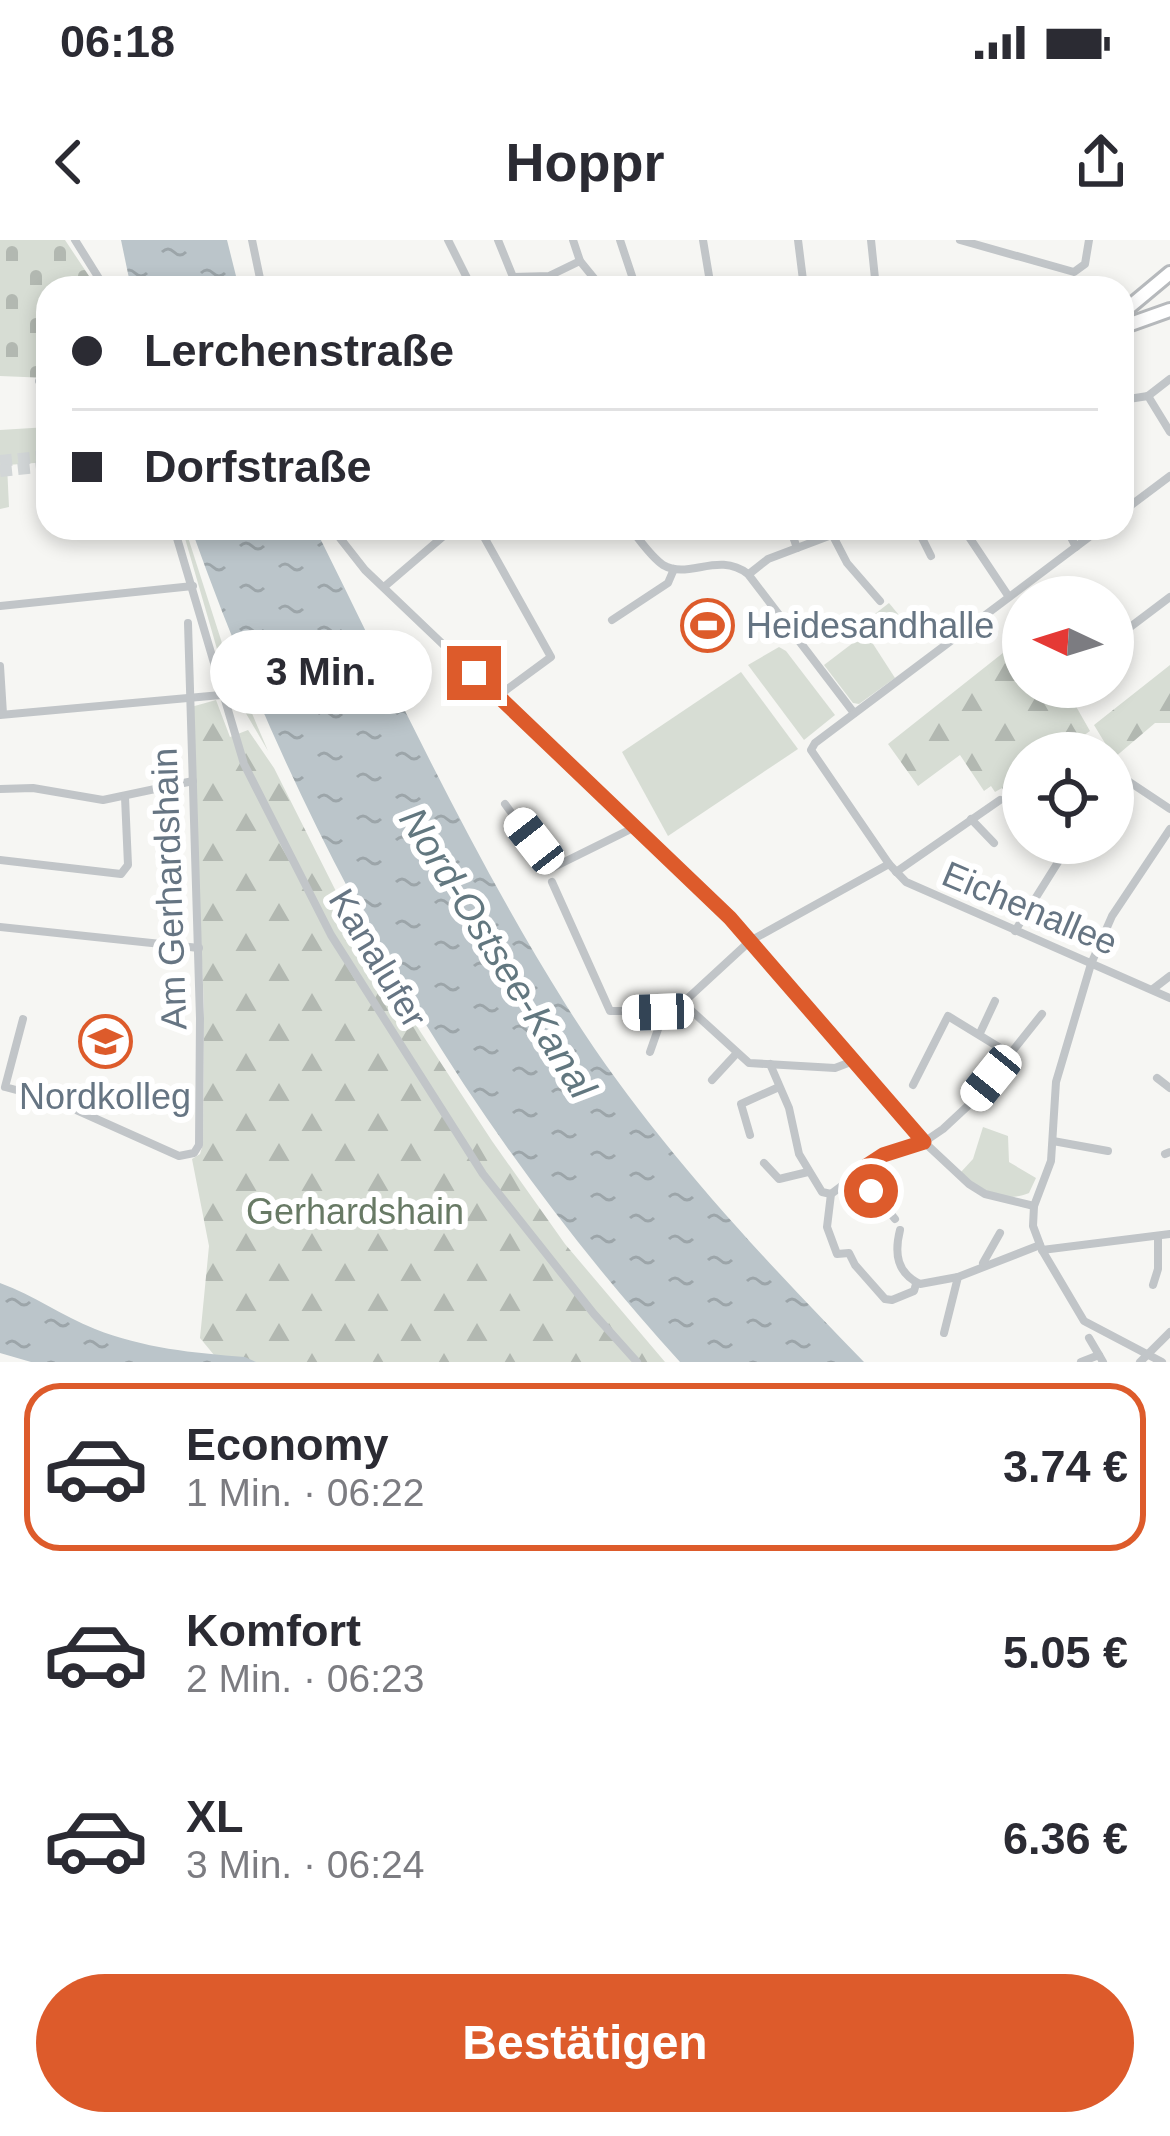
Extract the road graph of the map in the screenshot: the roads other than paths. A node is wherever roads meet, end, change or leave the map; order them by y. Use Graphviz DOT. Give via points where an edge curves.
graph roads {
  1 [pos="75,240"];
  2 [pos="253,240"];
  3 [pos="448,240"];
  4 [pos="498,240"];
  5 [pos="573,240"];
  6 [pos="620,240"];
  7 [pos="703,240"];
  8 [pos="798,240"];
  9 [pos="871,240"];
  10 [pos="960,240"];
  11 [pos="1089,240"];
  12 [pos="580,261"];
  13 [pos="1170,273"];
  14 [pos="98,276"];
  15 [pos="260,276"];
  16 [pos="466,276"];
  17 [pos="513,276"];
  18 [pos="549,276"];
  19 [pos="592,276"];
  20 [pos="632,276"];
  21 [pos="709,276"];
  22 [pos="802,276"];
  23 [pos="875,276"];
  24 [pos="1170,306"];
  25 [pos="1134,308"];
  26 [pos="1134,316"];
  27 [pos="1170,379"];
  28 [pos="1148,396"];
  29 [pos="1134,397"];
  30 [pos="1170,432"];
  31 [pos="1170,476"];
  32 [pos="1134,503"];
  33 [pos="178,540"];
  34 [pos="341,540"];
  35 [pos="439,540"];
  36 [pos="486,540"];
  37 [pos="639,540"];
  38 [pos="794,540"];
  39 [pos="821,540"];
  40 [pos="835,540"];
  41 [pos="923,540"];
  42 [pos="970,540"];
  43 [pos="1072,540"];
  44 [pos="1085,540"];
  45 [pos="1076,547"];
  46 [pos="797,548"];
  47 [pos="931,556"];
  48 [pos="674,569"];
  49 [pos="748,574"];
  50 [pos="1037,576"];
  51 [pos="193,586"];
  52 [pos="384,587"];
  53 [pos="1002,587"];
  54 [pos="1170,597"];
  55 [pos="880,601"];
  56 [pos="1002,602"];
  57 [pos="0,606"];
  58 [pos="612,620"];
  59 [pos="188,623"];
  60 [pos="1134,624"];
  61 [pos="0,666"];
  62 [pos="221,695"];
  63 [pos="498,696"];
  64 [pos="190,700"];
  65 [pos="854,713"];
  66 [pos="2,714"];
  67 [pos="193,782"];
  68 [pos="1134,785"];
  69 [pos="0,790"];
  70 [pos="125,797"];
  71 [pos="1000,800"];
  72 [pos="505,803"];
  73 [pos="1170,809"];
  74 [pos="971,818"];
  75 [pos="633,828"];
  76 [pos="1170,829"];
  77 [pos="994,842"];
  78 [pos="0,860"];
  79 [pos="1057,864"];
  80 [pos="892,868"];
  81 [pos="552,882"];
  82 [pos="0,927"];
  83 [pos="1015,931"];
  84 [pos="750,941"];
  85 [pos="199,948"];
  86 [pos="1091,964"];
  87 [pos="1170,976"];
  88 [pos="1152,990"];
  89 [pos="694,993"];
  90 [pos="1170,998"];
  91 [pos="995,1000"];
  92 [pos="683,1003"];
  93 [pos="664,1012"];
  94 [pos="693,1012"];
  95 [pos="1042,1014"];
  96 [pos="23,1019"];
  97 [pos="980,1033"];
  98 [pos="650,1052"];
  99 [pos="736,1054"];
  100 [pos="1010,1054"];
  101 [pos="856,1060"];
  102 [pos="770,1064"];
  103 [pos="1157,1078"];
  104 [pos="712,1080"];
  105 [pos="914,1085"];
  106 [pos="3,1086"];
  107 [pos="779,1087"];
  108 [pos="1170,1088"];
  109 [pos="750,1135"];
  110 [pos="924,1142"];
  111 [pos="1053,1142"];
  112 [pos="1108,1151"];
  113 [pos="764,1163"];
  114 [pos="808,1172"];
  115 [pos="857,1172"];
  116 [pos="831,1194"];
  117 [pos="1034,1206"];
  118 [pos="895,1219"];
  119 [pos="900,1230"];
  120 [pos="1000,1233"];
  121 [pos="1170,1234"];
  122 [pos="1158,1238"];
  123 [pos="1041,1247"];
  124 [pos="981,1266"];
  125 [pos="958,1277"];
  126 [pos="916,1284"];
  127 [pos="1153,1285"];
  128 [pos="1170,1332"];
  129 [pos="944,1333"];
  130 [pos="1089,1338"];
  131 [pos="1143,1358"];
  132 [pos="1101,1359"];
  133 [pos="637,1362"];
  134 [pos="1081,1362"];
  135 [pos="1162,1362"];
  1 -- 14 [label="street"];
  2 -- 15 [label="street"];
  3 -- 16 [label="street"];
  4 -- 17 [label="street"];
  5 -- 12 [label="street"];
  6 -- 20 [label="street"];
  7 -- 21 [label="street"];
  8 -- 22 [label="street"];
  9 -- 23 [label="street"];
  10 -- 11 [label="street" via="1064,270 1083,268"];
  12 -- 18 [label="street"];
  12 -- 19 [label="street"];
  13 -- 25 [label="highway"];
  24 -- 26 [label="highway"];
  27 -- 28 [label="street"];
  28 -- 29 [label="street"];
  28 -- 30 [label="street"];
  31 -- 32 [label="street"];
  33 -- 51 [label="street, Kanalufer"];
  34 -- 52 [label="street"];
  35 -- 52 [label="street"];
  36 -- 63 [label="street" via="551,657"];
  37 -- 48 [label="street"];
  38 -- 46 [label="street"];
  39 -- 46 [label="street"];
  40 -- 55 [label="street"];
  41 -- 47 [label="street"];
  42 -- 53 [label="street"];
  43 -- 45 [label="street"];
  44 -- 45 [label="street"];
  45 -- 50 [label="street"];
  46 -- 49 [label="street"];
  48 -- 49 [label="street" via="726,563"];
  48 -- 58 [label="street" via="668,583"];
  49 -- 65 [label="street"];
  51 -- 57 [label="street"];
  51 -- 62 [label="street, Kanalufer"];
  52 -- 63 [label="street"];
  54 -- 60 [label="street"];
  56 -- 65 [label="street"];
  59 -- 64 [label="street, Am Gerhardshain"];
  61 -- 66 [label="street"];
  62 -- 64 [label="street"];
  62 -- 133 [label="street, Kanalufer" via="291,861 413,1069 506,1206"];
  63 -- 75 [label="street"];
  64 -- 66 [label="street"];
  64 -- 67 [label="street, Am Gerhardshain"];
  65 -- 80 [label="street" via="811,750"];
  67 -- 70 [label="street"];
  67 -- 85 [label="street, Am Gerhardshain"];
  68 -- 73 [label="street"];
  69 -- 70 [label="street"];
  70 -- 78 [label="street" via="128,865 121,874"];
  71 -- 74 [label="street"];
  72 -- 75 [label="street" via="551,868"];
  74 -- 77 [label="street"];
  74 -- 80 [label="street"];
  75 -- 84 [label="street"];
  76 -- 86 [label="street" via="1112,916"];
  79 -- 83 [label="street"];
  80 -- 83 [label="street, Eichenallee" via="917,889"];
  80 -- 84 [label="street, Eichenallee"];
  81 -- 93 [label="street" via="610,1010"];
  82 -- 85 [label="street"];
  83 -- 86 [label="street, Eichenallee"];
  84 -- 89 [label="street, Eichenallee"];
  84 -- 101 [label="street"];
  85 -- 106 [label="street, Am Gerhardshain" via="194,1153 179,1156"];
  86 -- 88 [label="street, Eichenallee"];
  86 -- 111 [label="street" via="1056,1082"];
  87 -- 88 [label="street"];
  88 -- 90 [label="street, Eichenallee"];
  89 -- 92 [label="street, Eichenallee"];
  89 -- 94 [label="street"];
  91 -- 97 [label="street"];
  92 -- 93 [label="street, Eichenallee"];
  92 -- 94 [label="street"];
  93 -- 98 [label="street"];
  94 -- 99 [label="street"];
  95 -- 100 [label="street"];
  96 -- 106 [label="street"];
  97 -- 100 [label="street"];
  97 -- 105 [label="street" via="948,1016"];
  99 -- 102 [label="street"];
  99 -- 104 [label="street"];
  100 -- 110 [label="street" via="972,1102"];
  101 -- 102 [label="street" via="835,1068"];
  101 -- 110 [label="street"];
  102 -- 107 [label="street"];
  103 -- 108 [label="street"];
  107 -- 109 [label="street" via="741,1104"];
  107 -- 114 [label="street"];
  110 -- 115 [label="street"];
  110 -- 117 [label="street" via="974,1189"];
  111 -- 112 [label="street"];
  111 -- 117 [label="street"];
  113 -- 114 [label="street" via="779,1179"];
  114 -- 116 [label="street"];
  115 -- 116 [label="street"];
  115 -- 118 [label="street"];
  116 -- 126 [label="street" via="827,1227 837,1255 849,1253 885,1299"];
  117 -- 123 [label="street"];
  119 -- 126 [label="street" via="897,1259"];
  120 -- 124 [label="street"];
  121 -- 122 [label="street"];
  122 -- 123 [label="street"];
  122 -- 127 [label="street"];
  123 -- 124 [label="street"];
  123 -- 131 [label="street" via="1084,1321"];
  124 -- 125 [label="street"];
  125 -- 126 [label="street"];
  125 -- 129 [label="street"];
  128 -- 131 [label="street"];
  130 -- 132 [label="street"];
  131 -- 135 [label="street"];
  132 -- 134 [label="street"];
}
